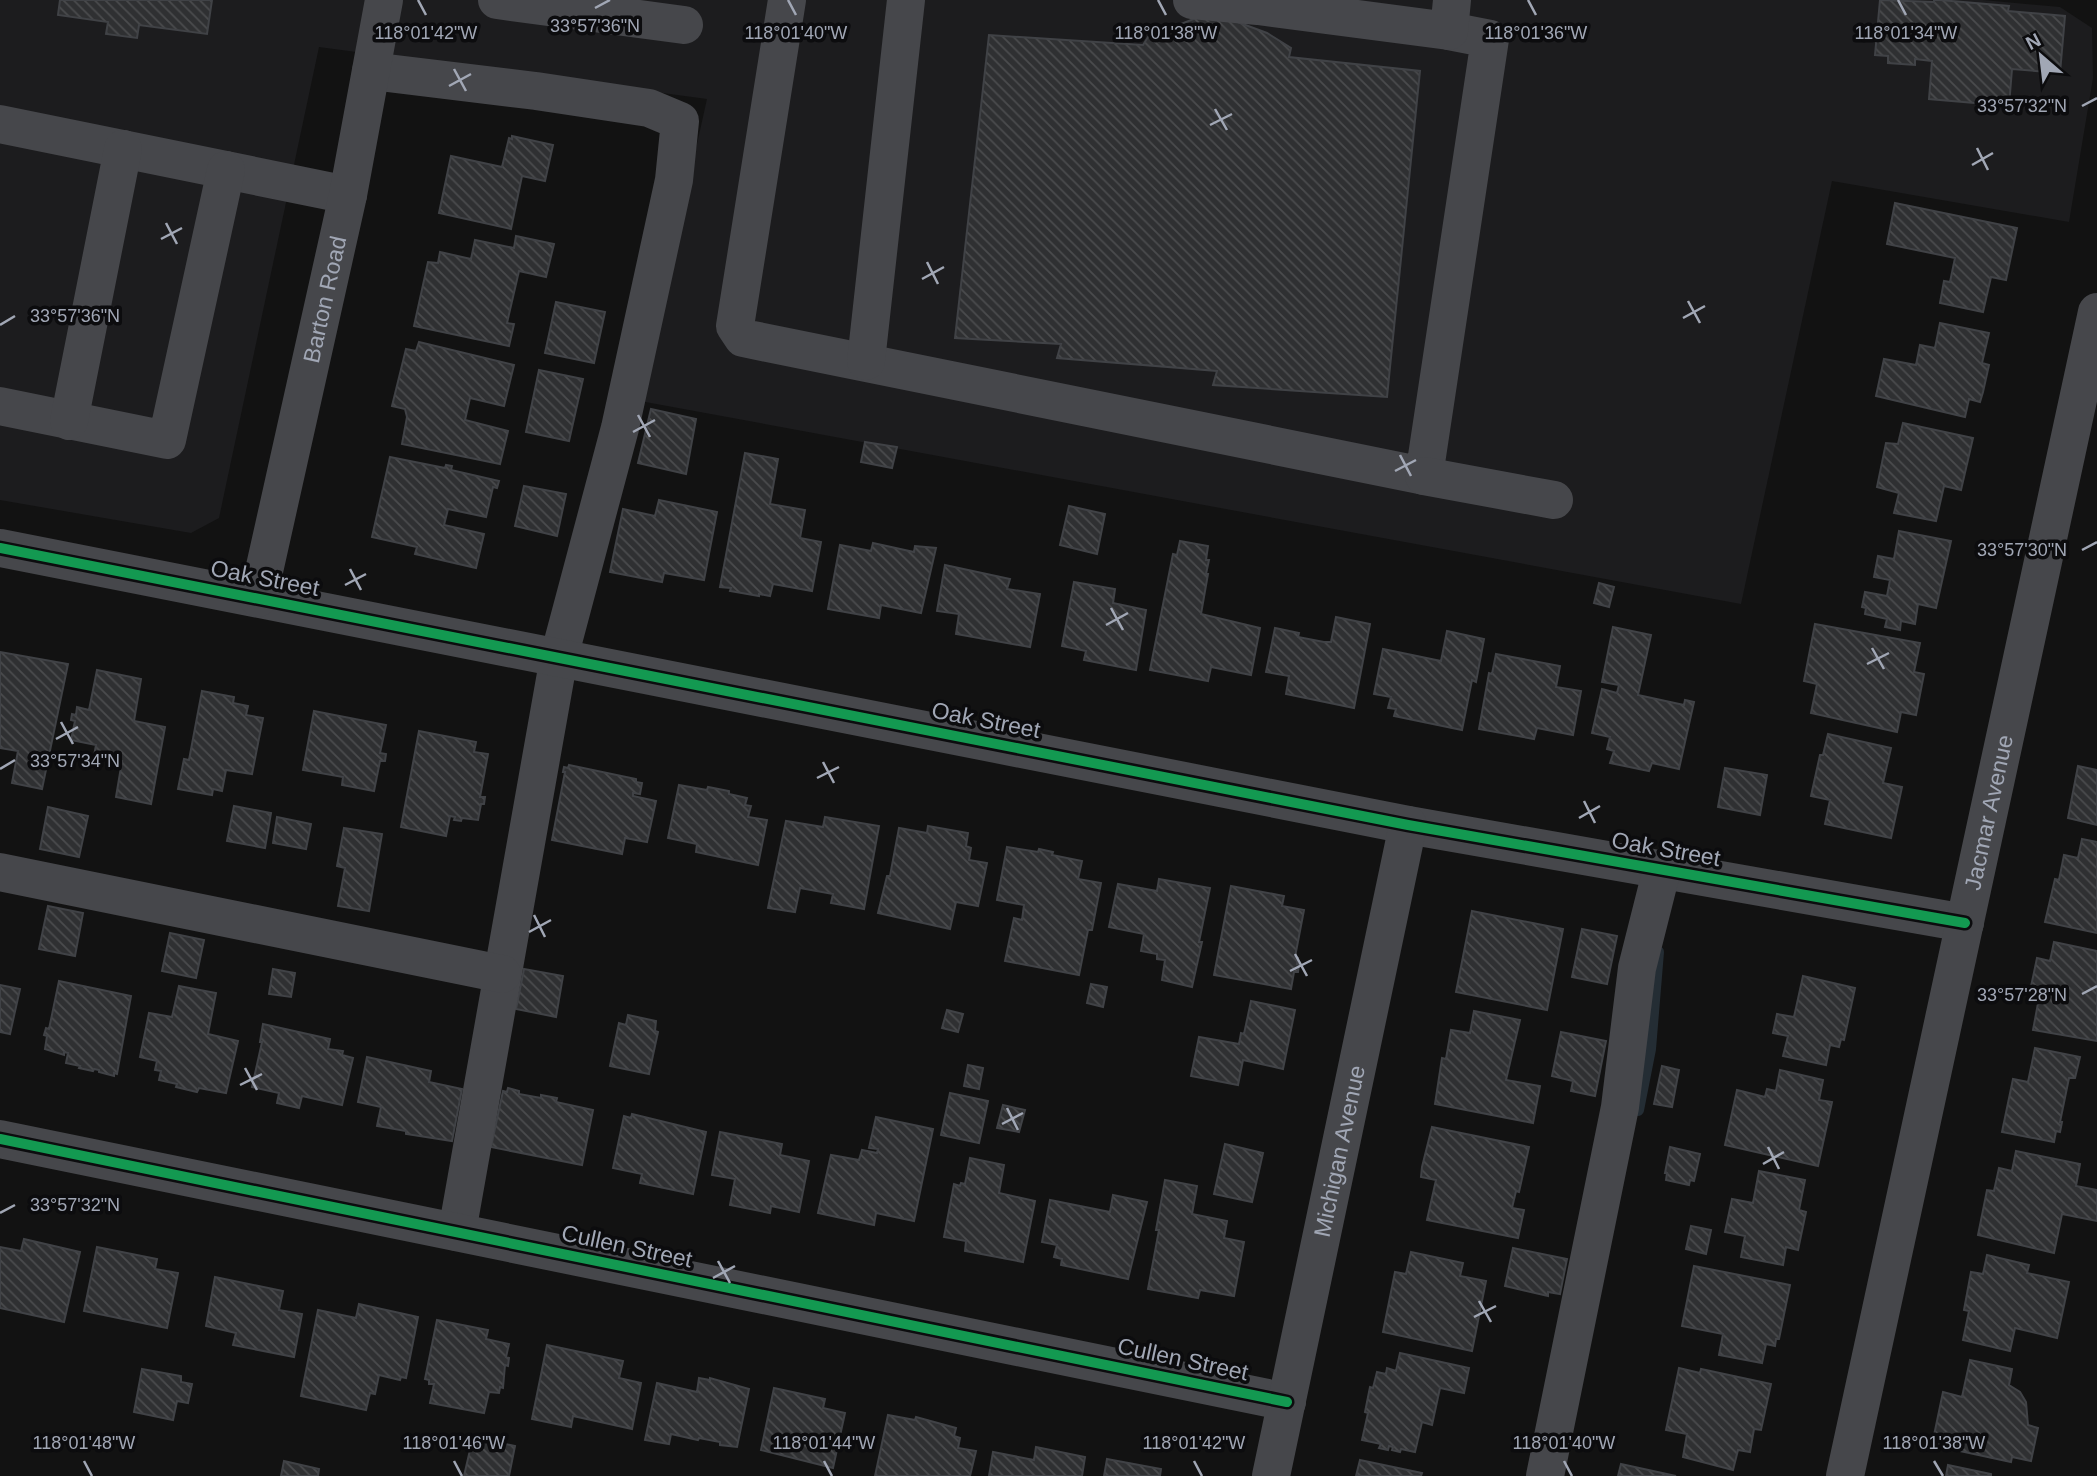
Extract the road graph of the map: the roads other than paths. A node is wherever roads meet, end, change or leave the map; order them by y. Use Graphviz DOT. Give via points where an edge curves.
graph roads {
  1 [pos="384,0"];
  2 [pos="497,0"];
  3 [pos="787,0"];
  4 [pos="905,0"];
  5 [pos="1192,0"];
  6 [pos="1450,16"];
  7 [pos="684,25"];
  8 [pos="371,71"];
  9 [pos="0,124"];
  10 [pos="122,149"];
  11 [pos="226,170"];
  12 [pos="348,195"];
  13 [pos="2097,312"];
  14 [pos="866,361"];
  15 [pos="0,407"];
  16 [pos="69,421"];
  17 [pos="1424,476"];
  18 [pos="1554,500"];
  19 [pos="0,548"];
  20 [pos="258,598"];
  21 [pos="559,657"];
  22 [pos="1408,825"];
  23 [pos="1662,869"];
  24 [pos="0,872"];
  25 [pos="1965,923"];
  26 [pos="502,974"];
  27 [pos="0,1139"];
  28 [pos="457,1232"];
  29 [pos="1287,1402"];
  30 [pos="1271,1476"];
  31 [pos="1545,1476"];
  32 [pos="1845,1476"];
  1 -- 8 [label="street, Barton Road"];
  2 -- 7 [label="street"];
  3 -- 14 [label="street" via="735,326 743,338"];
  4 -- 14 [label="street"];
  5 -- 6 [label="street"];
  6 -- 17 [label="street" via="1490,39"];
  8 -- 12 [label="street, Barton Road"];
  8 -- 21 [label="street" via="649,108 680,121 674,180 622,415"];
  9 -- 10 [label="street"];
  10 -- 11 [label="street"];
  10 -- 16 [label="street"];
  11 -- 12 [label="street"];
  11 -- 16 [label="street" via="167,440"];
  12 -- 20 [label="street, Barton Road"];
  13 -- 25 [label="street, Jacmar Avenue"];
  14 -- 17 [label="street"];
  15 -- 16 [label="street"];
  17 -- 18 [label="street"];
  19 -- 20 [label="street, Oak Street"];
  20 -- 21 [label="street, Oak Street"];
  21 -- 22 [label="street, Oak Street"];
  21 -- 26 [label="street"];
  22 -- 23 [label="street, Oak Street"];
  22 -- 29 [label="street, Michigan Avenue"];
  23 -- 25 [label="street, Oak Street"];
  23 -- 31 [label="street" via="1637,968 1620,1107"];
  24 -- 26 [label="street"];
  25 -- 32 [label="street, Jacmar Avenue"];
  26 -- 28 [label="street"];
  27 -- 28 [label="street, Cullen Street"];
  28 -- 29 [label="street, Cullen Street"];
  29 -- 30 [label="street, Michigan Avenue"];
}
